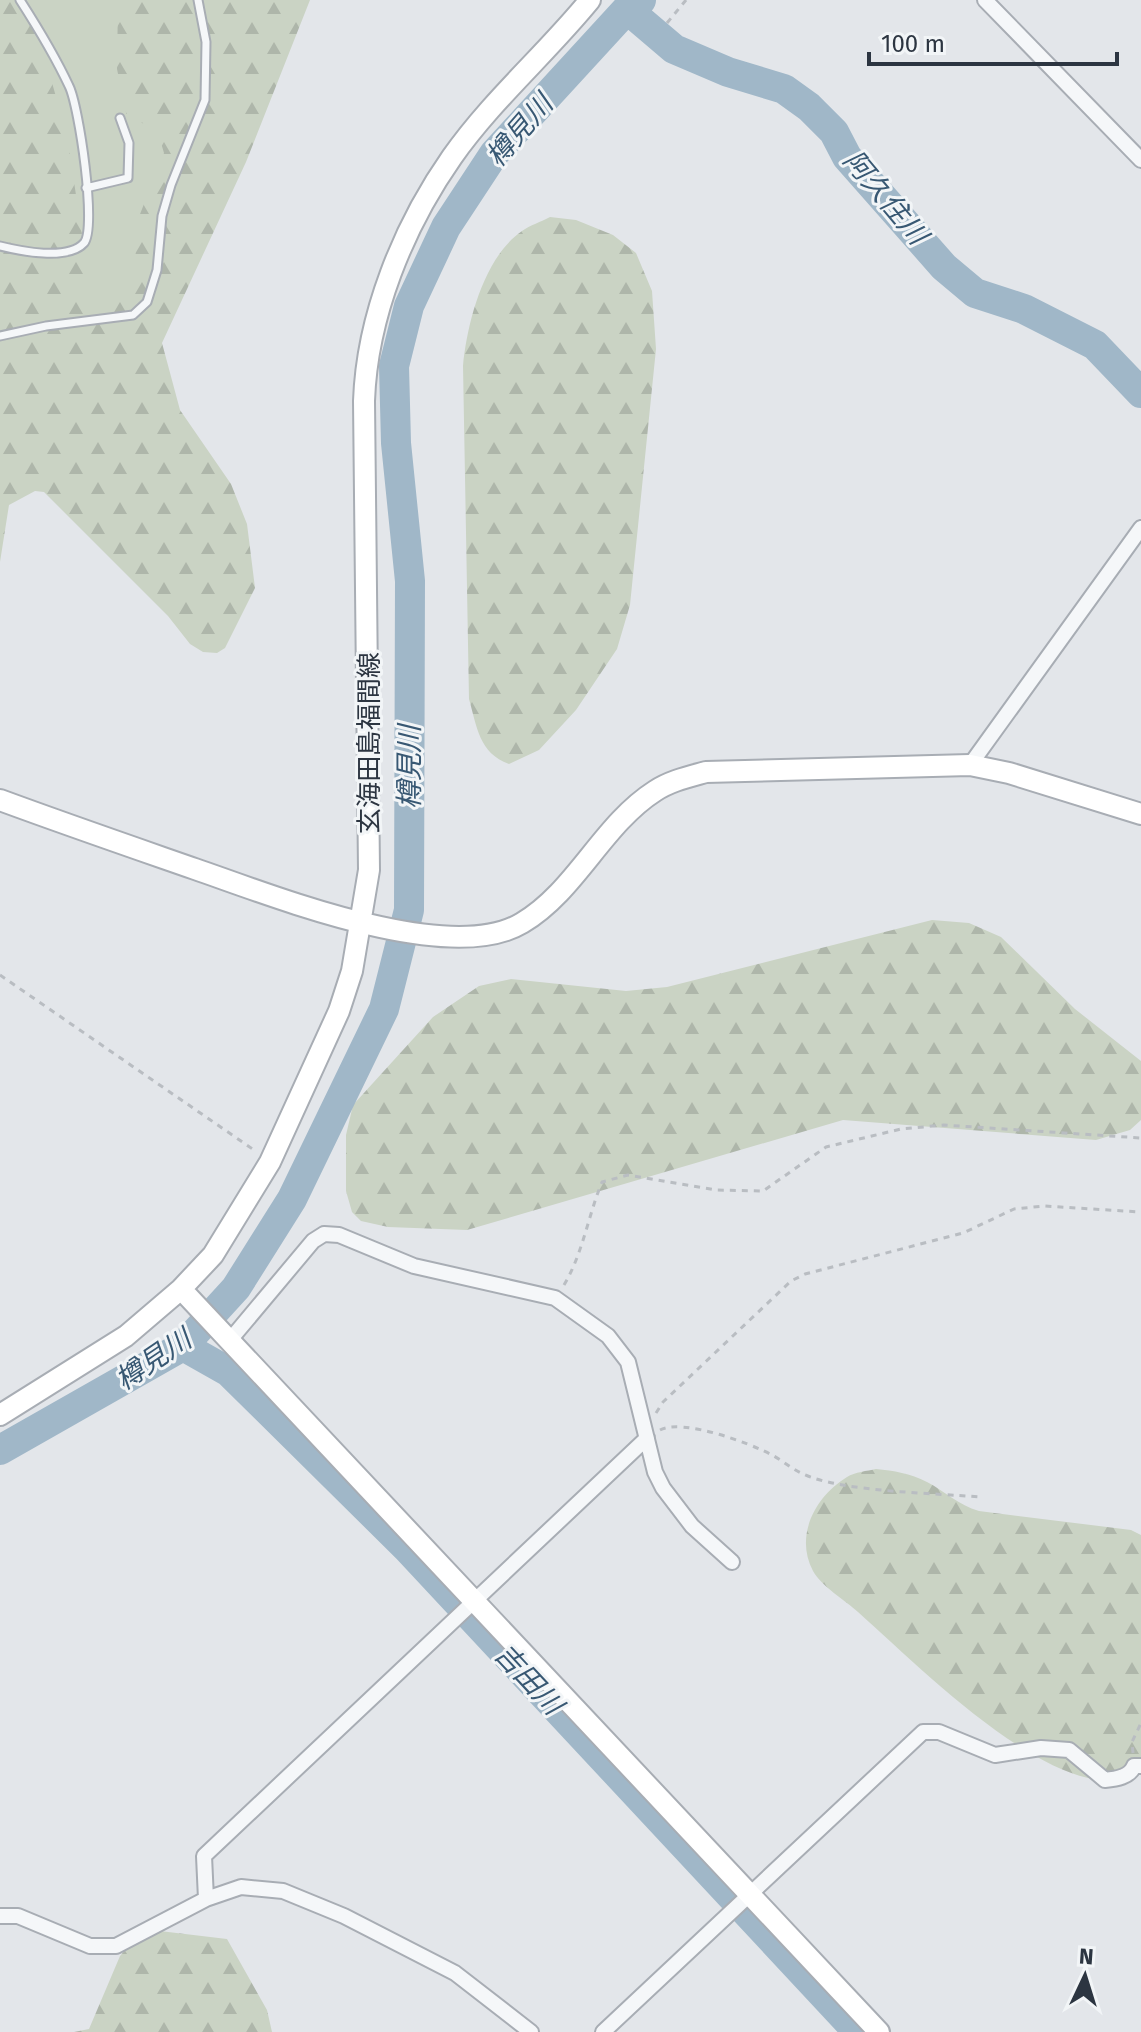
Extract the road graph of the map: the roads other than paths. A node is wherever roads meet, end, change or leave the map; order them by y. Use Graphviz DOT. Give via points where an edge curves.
graph roads {
  1 [pos="20,0"];
  2 [pos="198,0"];
  3 [pos="590,0"];
  4 [pos="985,0"];
  5 [pos="120,118"];
  6 [pos="1141,160"];
  7 [pos="86,188"];
  8 [pos="0,246"];
  9 [pos="0,336"];
  10 [pos="1141,528"];
  11 [pos="970,765"];
  12 [pos="0,800"];
  13 [pos="1141,814"];
  14 [pos="365,923"];
  15 [pos="185,1294"];
  16 [pos="226,1336"];
  17 [pos="0,1415"];
  18 [pos="647,1438"];
  19 [pos="732,1562"];
  20 [pos="474,1600"];
  21 [pos="1138,1766"];
  22 [pos="751,1894"];
  23 [pos="206,1899"];
  24 [pos="0,1916"];
  25 [pos="531,2032"];
  26 [pos="603,2032"];
  27 [pos="879,2032"];
  1 -- 7 [label="lane" via="70,87"];
  2 -- 9 [label="lane" via="206,42 205,100 176,166 147,302 133,315"];
  3 -- 14 [label="street, 玄海田島福間線" via="452,157 406,242 372,329 364,401 370,792"];
  4 -- 6 [label="street"];
  5 -- 7 [label="lane" via="129,143 128,178"];
  7 -- 8 [label="lane" via="89,233 80,247 49,252"];
  10 -- 11 [label="street"];
  11 -- 13 [label="street"];
  11 -- 14 [label="street" via="739,770 689,777 641,802 548,904 520,924 475,937"];
  12 -- 14 [label="street"];
  14 -- 15 [label="street, 玄海田島福間線" via="339,1011 270,1162"];
  15 -- 16 [label="street"];
  15 -- 17 [label="street, 玄海田島福間線"];
  16 -- 18 [label="street" via="313,1241 324,1234 339,1235 414,1266 555,1298 620,1349 639,1395"];
  16 -- 20 [label="street"];
  18 -- 19 [label="street" via="655,1472 675,1506"];
  18 -- 20 [label="street"];
  20 -- 22 [label="street"];
  20 -- 23 [label="street" via="204,1856"];
  21 -- 22 [label="street" via="1105,1780 1069,1750 995,1755 929,1730"];
  22 -- 26 [label="street"];
  22 -- 27 [label="street"];
  23 -- 24 [label="street" via="116,1946 90,1946 18,1916"];
  23 -- 25 [label="street" via="241,1887 283,1891 318,1903 455,1973"];
}
